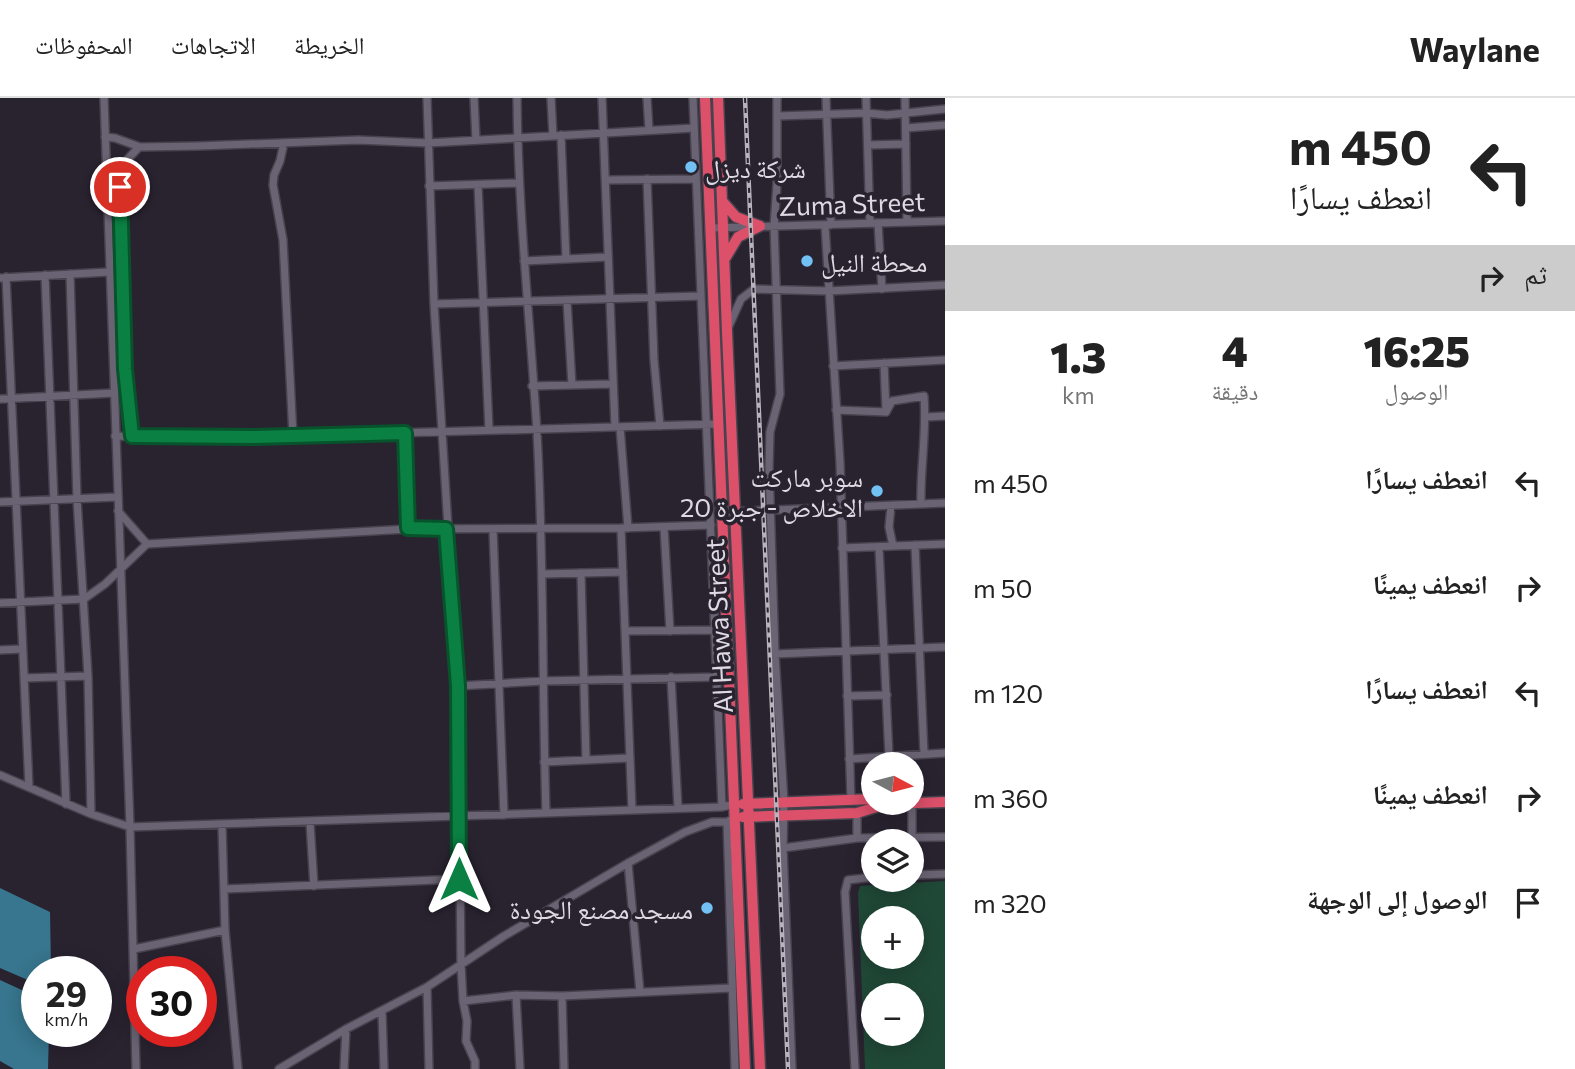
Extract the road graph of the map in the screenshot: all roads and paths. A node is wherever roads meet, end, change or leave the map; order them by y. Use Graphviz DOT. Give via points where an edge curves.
graph roads {
  1 [pos="104,98"];
  2 [pos="427,98"];
  3 [pos="474,98"];
  4 [pos="517,98"];
  5 [pos="551,98"];
  6 [pos="602,98"];
  7 [pos="647,98"];
  8 [pos="693,98"];
  9 [pos="705,98"];
  10 [pos="718,98"];
  11 [pos="777,98"];
  12 [pos="826,98"];
  13 [pos="866,98"];
  14 [pos="905,98"];
  15 [pos="945,109"];
  16 [pos="905,112"];
  17 [pos="866,113"];
  18 [pos="827,114"];
  19 [pos="778,116"];
  20 [pos="945,125"];
  21 [pos="694,128"];
  22 [pos="906,128"];
  23 [pos="649,130"];
  24 [pos="602,132"];
  25 [pos="557,136"];
  26 [pos="105,137"];
  27 [pos="517,138"];
  28 [pos="476,140"];
  29 [pos="428,143"];
  30 [pos="284,144"];
  31 [pos="906,144"];
  32 [pos="868,145"];
  33 [pos="139,147"];
  34 [pos="696,178"];
  35 [pos="647,179"];
  36 [pos="606,180"];
  37 [pos="519,183"];
  38 [pos="478,185"];
  39 [pos="429,186"];
  40 [pos="722,202"];
  41 [pos="945,221"];
  42 [pos="907,222"];
  43 [pos="874,223"];
  44 [pos="828,225"];
  45 [pos="760,226"];
  46 [pos="774,226"];
  47 [pos="710,228"];
  48 [pos="723,228"];
  49 [pos="608,257"];
  50 [pos="566,259"];
  51 [pos="725,259"];
  52 [pos="524,261"];
  53 [pos="109,272"];
  54 [pos="70,274"];
  55 [pos="45,275"];
  56 [pos="3,277"];
  57 [pos="945,285"];
  58 [pos="775,289"];
  59 [pos="882,289"];
  60 [pos="829,291"];
  61 [pos="701,296"];
  62 [pos="651,298"];
  63 [pos="609,299"];
  64 [pos="567,301"];
  65 [pos="526,302"];
  66 [pos="434,304"];
  67 [pos="483,304"];
  68 [pos="727,332"];
  69 [pos="945,360"];
  70 [pos="884,363"];
  71 [pos="833,366"];
  72 [pos="611,384"];
  73 [pos="572,385"];
  74 [pos="532,386"];
  75 [pos="114,393"];
  76 [pos="74,395"];
  77 [pos="48,396"];
  78 [pos="10,398"];
  79 [pos="0,399"];
  80 [pos="836,410"];
  81 [pos="886,412"];
  82 [pos="926,416"];
  83 [pos="945,416"];
  84 [pos="706,424"];
  85 [pos="719,424"];
  86 [pos="660,426"];
  87 [pos="618,427"];
  88 [pos="537,429"];
  89 [pos="489,430"];
  90 [pos="443,431"];
  91 [pos="405,433"];
  92 [pos="115,436"];
  93 [pos="132,436"];
  94 [pos="293,436"];
  95 [pos="117,497"];
  96 [pos="77,499"];
  97 [pos="53,500"];
  98 [pos="16,501"];
  99 [pos="0,502"];
  100 [pos="945,503"];
  101 [pos="921,504"];
  102 [pos="891,506"];
  103 [pos="842,508"];
  104 [pos="770,510"];
  105 [pos="118,511"];
  106 [pos="736,511"];
  107 [pos="723,512"];
  108 [pos="710,525"];
  109 [pos="664,527"];
  110 [pos="408,528"];
  111 [pos="541,528"];
  112 [pos="624,528"];
  113 [pos="446,529"];
  114 [pos="493,529"];
  115 [pos="147,544"];
  116 [pos="945,544"];
  117 [pos="915,545"];
  118 [pos="893,546"];
  119 [pos="880,547"];
  120 [pos="842,548"];
  121 [pos="121,569"];
  122 [pos="623,572"];
  123 [pos="581,573"];
  124 [pos="542,574"];
  125 [pos="84,599"];
  126 [pos="57,600"];
  127 [pos="20,602"];
  128 [pos="0,603"];
  129 [pos="715,630"];
  130 [pos="625,631"];
  131 [pos="670,631"];
  132 [pos="920,648"];
  133 [pos="945,648"];
  134 [pos="22,649"];
  135 [pos="0,650"];
  136 [pos="885,650"];
  137 [pos="846,652"];
  138 [pos="775,654"];
  139 [pos="88,676"];
  140 [pos="62,677"];
  141 [pos="671,677"];
  142 [pos="717,677"];
  143 [pos="24,678"];
  144 [pos="627,679"];
  145 [pos="584,680"];
  146 [pos="543,681"];
  147 [pos="500,684"];
  148 [pos="458,686"];
  149 [pos="887,695"];
  150 [pos="847,696"];
  151 [pos="889,752"];
  152 [pos="924,752"];
  153 [pos="945,753"];
  154 [pos="924,754"];
  155 [pos="629,758"];
  156 [pos="861,758"];
  157 [pos="849,759"];
  158 [pos="586,760"];
  159 [pos="544,762"];
  160 [pos="0,775"];
  161 [pos="29,787"];
  162 [pos="924,798"];
  163 [pos="945,799"];
  164 [pos="851,800"];
  165 [pos="861,800"];
  166 [pos="924,802"];
  167 [pos="66,804"];
  168 [pos="735,804"];
  169 [pos="749,804"];
  170 [pos="722,807"];
  171 [pos="678,808"];
  172 [pos="783,808"];
  173 [pos="632,810"];
  174 [pos="861,812"];
  175 [pos="546,813"];
  176 [pos="857,813"];
  177 [pos="91,814"];
  178 [pos="504,815"];
  179 [pos="459,816"];
  180 [pos="750,817"];
  181 [pos="732,819"];
  182 [pos="310,823"];
  183 [pos="222,824"];
  184 [pos="130,827"];
  185 [pos="945,837"];
  186 [pos="857,838"];
  187 [pos="861,838"];
  188 [pos="924,838"];
  189 [pos="783,848"];
  190 [pos="628,863"];
  191 [pos="945,874"];
  192 [pos="924,875"];
  193 [pos="861,878"];
  194 [pos="459,879"];
  195 [pos="314,886"];
  196 [pos="224,889"];
  197 [pos="225,930"];
  198 [pos="134,949"];
  199 [pos="461,964"];
  200 [pos="428,987"];
  201 [pos="732,988"];
  202 [pos="640,992"];
  203 [pos="516,995"];
  204 [pos="562,996"];
  205 [pos="463,1001"];
  206 [pos="382,1012"];
  207 [pos="738,1012"];
  208 [pos="346,1029"];
  209 [pos="136,1069"];
  210 [pos="238,1069"];
  211 [pos="279,1069"];
  212 [pos="344,1069"];
  213 [pos="384,1069"];
  214 [pos="429,1069"];
  215 [pos="475,1069"];
  216 [pos="520,1069"];
  217 [pos="564,1069"];
  218 [pos="735,1069"];
  219 [pos="745,1069"];
  220 [pos="760,1069"];
  221 [pos="792,1069"];
  222 [pos="855,1069"];
  1 -- 26 [label="street"];
  2 -- 29 [label="street"];
  3 -- 28 [label="street"];
  4 -- 27 [label="street"];
  5 -- 25 [label="street"];
  6 -- 24 [label="street"];
  7 -- 23 [label="street"];
  8 -- 21 [label="street"];
  9 -- 47 [label="highway, Al Hawa Street"];
  10 -- 40 [label="highway, Al Hawa Street"];
  11 -- 19 [label="street"];
  12 -- 18 [label="street"];
  13 -- 17 [label="street"];
  14 -- 16 [label="street"];
  15 -- 16 [label="street"];
  16 -- 17 [label="street" via="887,116"];
  16 -- 22 [label="street"];
  17 -- 18 [label="street"];
  17 -- 32 [label="street"];
  18 -- 19 [label="street"];
  18 -- 44 [label="street"];
  19 -- 46 [label="street"];
  20 -- 22 [label="street"];
  21 -- 23 [label="street"];
  21 -- 34 [label="street"];
  22 -- 31 [label="street"];
  23 -- 24 [label="street"];
  24 -- 25 [label="street"];
  24 -- 36 [label="street"];
  25 -- 27 [label="street"];
  25 -- 50 [label="street"];
  26 -- 33 [label="street"];
  26 -- 53 [label="street"];
  27 -- 28 [label="street"];
  27 -- 37 [label="street"];
  28 -- 29 [label="street"];
  29 -- 30 [label="street"];
  29 -- 39 [label="street"];
  30 -- 33 [label="street"];
  30 -- 94 [label="street" via="273,185 284,240"];
  31 -- 32 [label="street"];
  31 -- 42 [label="street"];
  32 -- 43 [label="street"];
  33 -- 93 [label="street" via="126,161 120,187 124,358"];
  34 -- 35 [label="street"];
  34 -- 61 [label="street"];
  35 -- 36 [label="street"];
  35 -- 62 [label="street"];
  36 -- 49 [label="street"];
  37 -- 38 [label="street"];
  37 -- 52 [label="street"];
  38 -- 39 [label="street"];
  38 -- 67 [label="street"];
  39 -- 66 [label="street"];
  40 -- 45 [label="highway" via="736,217"];
  40 -- 48 [label="highway, Al Hawa Street"];
  41 -- 42 [label="street, Zuma Street"];
  42 -- 43 [label="street, Zuma Street"];
  43 -- 44 [label="street, Zuma Street"];
  43 -- 59 [label="street"];
  44 -- 46 [label="street, Zuma Street"];
  44 -- 60 [label="street"];
  45 -- 46 [label="street, Zuma Street"];
  45 -- 48 [label="street, Zuma Street"];
  45 -- 51 [label="highway" via="738,237"];
  46 -- 58 [label="street"];
  47 -- 48 [label="street, Zuma Street"];
  47 -- 85 [label="highway, Al Hawa Street"];
  48 -- 51 [label="highway, Al Hawa Street"];
  49 -- 50 [label="street"];
  49 -- 63 [label="street"];
  50 -- 52 [label="street"];
  51 -- 68 [label="highway, Al Hawa Street"];
  52 -- 65 [label="street"];
  53 -- 54 [label="street"];
  53 -- 75 [label="street"];
  54 -- 55 [label="street"];
  54 -- 76 [label="street"];
  55 -- 56 [label="street"];
  55 -- 77 [label="street"];
  56 -- 78 [label="street"];
  57 -- 59 [label="street"];
  58 -- 60 [label="street"];
  58 -- 68 [label="street" via="748,292"];
  58 -- 104 [label="street" via="780,394 770,432"];
  59 -- 60 [label="street"];
  60 -- 71 [label="street"];
  61 -- 62 [label="street"];
  61 -- 84 [label="street"];
  62 -- 63 [label="street"];
  62 -- 86 [label="street"];
  63 -- 64 [label="street"];
  63 -- 72 [label="street"];
  64 -- 65 [label="street"];
  64 -- 73 [label="street"];
  65 -- 67 [label="street"];
  65 -- 74 [label="street"];
  66 -- 67 [label="street"];
  66 -- 90 [label="street"];
  67 -- 89 [label="street"];
  68 -- 106 [label="highway, Al Hawa Street"];
  69 -- 70 [label="street"];
  70 -- 71 [label="street"];
  70 -- 81 [label="street"];
  71 -- 80 [label="street"];
  72 -- 73 [label="street"];
  72 -- 87 [label="street"];
  73 -- 74 [label="street"];
  74 -- 88 [label="street"];
  75 -- 76 [label="street"];
  75 -- 92 [label="street"];
  76 -- 77 [label="street"];
  76 -- 96 [label="street"];
  77 -- 78 [label="street"];
  77 -- 97 [label="street"];
  78 -- 79 [label="street"];
  78 -- 98 [label="street"];
  80 -- 81 [label="street"];
  80 -- 103 [label="street"];
  81 -- 82 [label="street" via="892,401 924,396"];
  82 -- 83 [label="street"];
  82 -- 101 [label="street"];
  84 -- 85 [label="street"];
  84 -- 86 [label="street"];
  84 -- 108 [label="street"];
  85 -- 107 [label="highway, Al Hawa Street"];
  86 -- 87 [label="street"];
  87 -- 88 [label="street"];
  87 -- 112 [label="street"];
  88 -- 89 [label="street"];
  88 -- 111 [label="street"];
  89 -- 90 [label="street"];
  90 -- 91 [label="street"];
  90 -- 113 [label="street"];
  91 -- 94 [label="street"];
  91 -- 110 [label="street"];
  92 -- 93 [label="street"];
  92 -- 95 [label="street"];
  93 -- 94 [label="street"];
  95 -- 96 [label="street"];
  95 -- 105 [label="street"];
  96 -- 97 [label="street"];
  96 -- 125 [label="street"];
  97 -- 98 [label="street"];
  97 -- 126 [label="street"];
  98 -- 99 [label="street"];
  98 -- 127 [label="street"];
  100 -- 101 [label="street"];
  101 -- 102 [label="street"];
  102 -- 103 [label="street"];
  102 -- 118 [label="street"];
  103 -- 104 [label="street"];
  103 -- 120 [label="street"];
  104 -- 106 [label="street"];
  104 -- 138 [label="street"];
  105 -- 115 [label="street"];
  105 -- 121 [label="street"];
  106 -- 107 [label="street"];
  106 -- 169 [label="highway, Al Hawa Street"];
  107 -- 168 [label="highway, Al Hawa Street"];
  108 -- 109 [label="street"];
  108 -- 129 [label="street"];
  109 -- 112 [label="street"];
  109 -- 131 [label="street"];
  110 -- 113 [label="street"];
  110 -- 115 [label="street"];
  111 -- 112 [label="street"];
  111 -- 114 [label="street"];
  111 -- 124 [label="street"];
  112 -- 122 [label="street"];
  113 -- 114 [label="street"];
  113 -- 148 [label="street"];
  114 -- 147 [label="street"];
  115 -- 121 [label="street"];
  116 -- 117 [label="street"];
  117 -- 118 [label="street"];
  117 -- 132 [label="street"];
  118 -- 119 [label="street"];
  119 -- 120 [label="street"];
  119 -- 136 [label="street"];
  120 -- 137 [label="street"];
  121 -- 125 [label="street"];
  121 -- 184 [label="street"];
  122 -- 123 [label="street"];
  122 -- 130 [label="street"];
  123 -- 124 [label="street"];
  123 -- 145 [label="street"];
  124 -- 146 [label="street"];
  125 -- 126 [label="street"];
  125 -- 139 [label="street"];
  126 -- 127 [label="street"];
  126 -- 140 [label="street"];
  127 -- 128 [label="street"];
  127 -- 134 [label="street"];
  129 -- 131 [label="street"];
  129 -- 142 [label="street"];
  130 -- 131 [label="street"];
  130 -- 144 [label="street"];
  132 -- 133 [label="street"];
  132 -- 136 [label="street"];
  132 -- 152 [label="street"];
  134 -- 135 [label="street"];
  134 -- 143 [label="street"];
  136 -- 137 [label="street"];
  136 -- 149 [label="street"];
  137 -- 138 [label="street"];
  137 -- 150 [label="street"];
  138 -- 172 [label="street"];
  139 -- 140 [label="street"];
  139 -- 177 [label="street"];
  140 -- 143 [label="street"];
  140 -- 167 [label="street"];
  141 -- 142 [label="street"];
  141 -- 144 [label="street"];
  141 -- 171 [label="street"];
  142 -- 170 [label="street"];
  143 -- 161 [label="street"];
  144 -- 145 [label="street"];
  144 -- 155 [label="street"];
  145 -- 146 [label="street"];
  145 -- 158 [label="street"];
  146 -- 147 [label="street"];
  146 -- 159 [label="street"];
  147 -- 148 [label="street"];
  147 -- 178 [label="street"];
  148 -- 179 [label="street"];
  149 -- 150 [label="street"];
  149 -- 151 [label="street"];
  150 -- 157 [label="street"];
  153 -- 154 [label="street"];
  155 -- 158 [label="street"];
  155 -- 173 [label="street"];
  156 -- 157 [label="street"];
  157 -- 164 [label="street"];
  158 -- 159 [label="street"];
  159 -- 175 [label="street"];
  160 -- 161 [label="street"];
  161 -- 167 [label="street"];
  162 -- 163 [label="highway"];
  163 -- 166 [label="highway"];
  164 -- 165 [label="highway"];
  164 -- 172 [label="highway"];
  167 -- 177 [label="street"];
  168 -- 169 [label="highway"];
  168 -- 170 [label="street"];
  168 -- 181 [label="highway, Al Hawa Street"];
  169 -- 172 [label="highway"];
  169 -- 180 [label="highway, Al Hawa Street"];
  170 -- 171 [label="street"];
  171 -- 173 [label="street"];
  172 -- 176 [label="highway"];
  172 -- 180 [label="highway"];
  172 -- 189 [label="street"];
  173 -- 175 [label="street"];
  174 -- 176 [label="highway"];
  175 -- 178 [label="street"];
  176 -- 186 [label="street"];
  177 -- 184 [label="street"];
  178 -- 179 [label="street"];
  179 -- 182 [label="street"];
  179 -- 194 [label="street"];
  180 -- 181 [label="highway"];
  180 -- 220 [label="highway, Al Hawa Street"];
  181 -- 190 [label="street" via="685,832"];
  181 -- 201 [label="street"];
  181 -- 207 [label="highway, Al Hawa Street"];
  182 -- 183 [label="street"];
  182 -- 195 [label="street"];
  183 -- 184 [label="street"];
  183 -- 196 [label="street"];
  184 -- 198 [label="street"];
  185 -- 188 [label="street"];
  186 -- 187 [label="street"];
  186 -- 189 [label="street"];
  189 -- 221 [label="street"];
  190 -- 199 [label="street"];
  190 -- 202 [label="street"];
  191 -- 192 [label="street"];
  193 -- 222 [label="street" via="848,880 845,892"];
  194 -- 195 [label="street"];
  194 -- 199 [label="street"];
  195 -- 196 [label="street"];
  196 -- 197 [label="street"];
  197 -- 198 [label="street"];
  197 -- 210 [label="street"];
  198 -- 209 [label="street"];
  199 -- 200 [label="street"];
  199 -- 205 [label="street"];
  200 -- 206 [label="street"];
  200 -- 214 [label="street"];
  201 -- 202 [label="street"];
  201 -- 207 [label="street"];
  202 -- 204 [label="street"];
  203 -- 204 [label="street"];
  203 -- 205 [label="street"];
  203 -- 216 [label="street"];
  204 -- 217 [label="street"];
  205 -- 215 [label="street" via="466,1041"];
  206 -- 208 [label="street"];
  206 -- 213 [label="street"];
  207 -- 218 [label="street"];
  207 -- 219 [label="highway, Al Hawa Street"];
  208 -- 211 [label="street"];
  208 -- 212 [label="street"];
}
